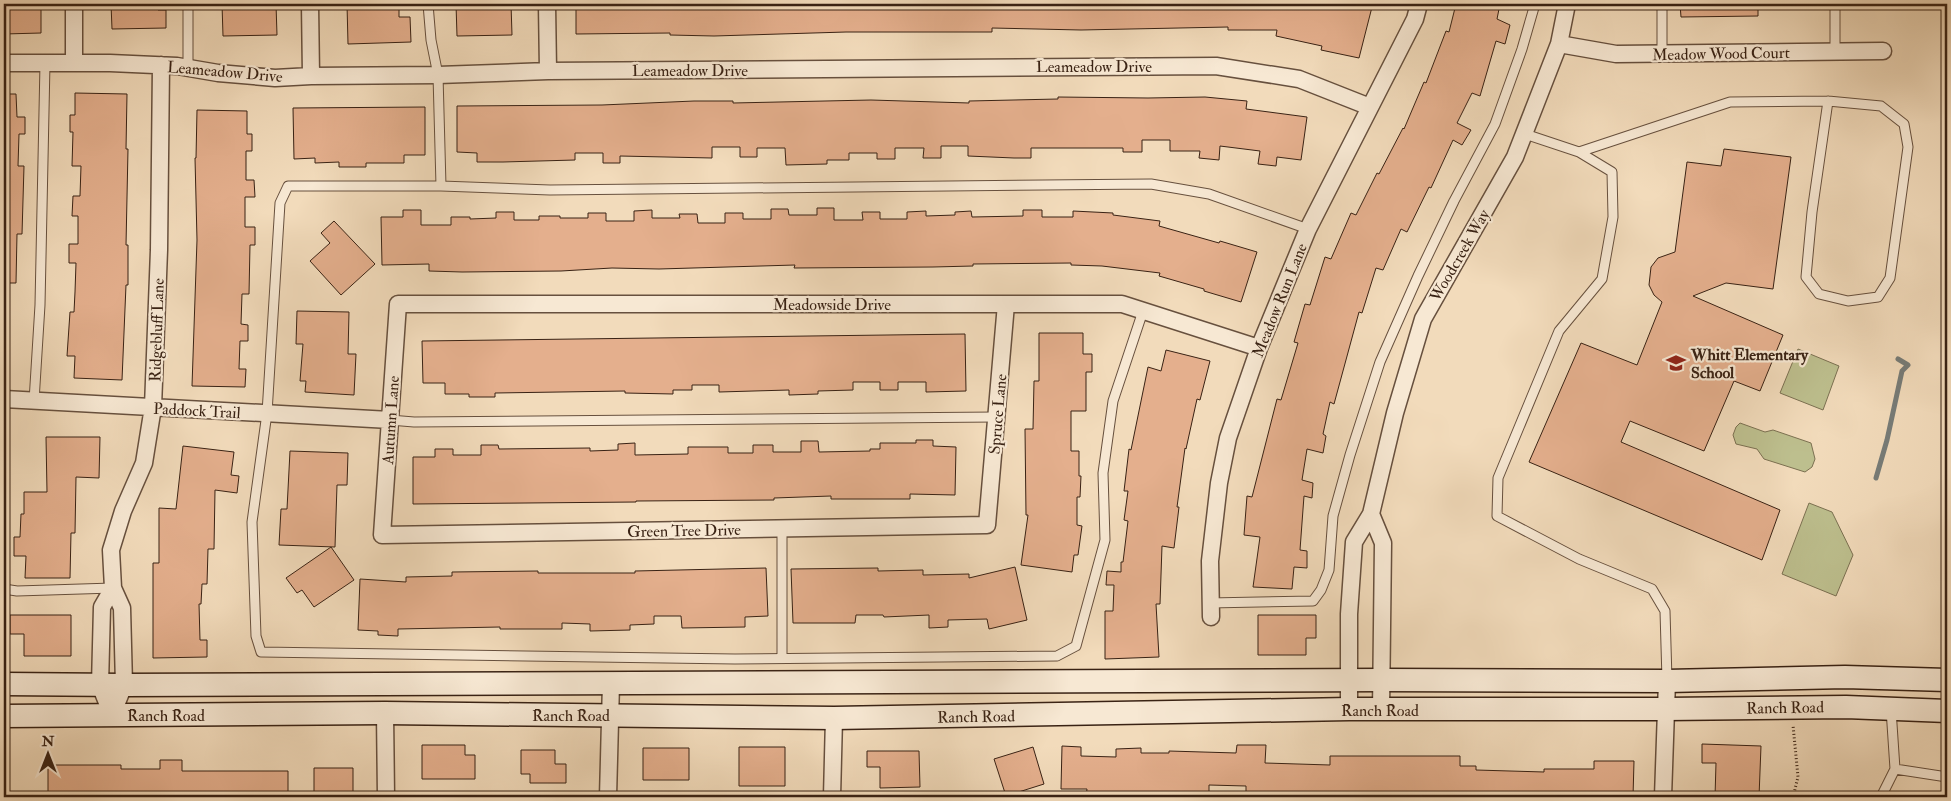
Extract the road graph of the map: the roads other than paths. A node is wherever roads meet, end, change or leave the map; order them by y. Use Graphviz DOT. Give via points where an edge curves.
graph roads {
  1 [pos="74,4"];
  2 [pos="188,4"];
  3 [pos="310,4"];
  4 [pos="428,4"];
  5 [pos="547,4"];
  6 [pos="1419,4"];
  7 [pos="1535,4"];
  8 [pos="1567,4"];
  9 [pos="1662,4"];
  10 [pos="1835,4"];
  11 [pos="1559,44"];
  12 [pos="1835,51"];
  13 [pos="1884,51"];
  14 [pos="1662,54"];
  15 [pos="4,63"];
  16 [pos="44,63"];
  17 [pos="74,63"];
  18 [pos="161,65"];
  19 [pos="188,68"];
  20 [pos="548,71"];
  21 [pos="438,75"];
  22 [pos="311,76"];
  23 [pos="1828,101"];
  24 [pos="1370,107"];
  25 [pos="1525,134"];
  26 [pos="1579,152"];
  27 [pos="441,186"];
  28 [pos="1308,229"];
  29 [pos="398,304"];
  30 [pos="1006,304"];
  31 [pos="1143,312"];
  32 [pos="1259,348"];
  33 [pos="4,399"];
  34 [pos="34,401"];
  35 [pos="153,407"];
  36 [pos="267,414"];
  37 [pos="996,417"];
  38 [pos="390,420"];
  39 [pos="1371,514"];
  40 [pos="987,525"];
  41 [pos="782,528"];
  42 [pos="382,535"];
  43 [pos="112,588"];
  44 [pos="4,589"];
  45 [pos="1210,610"];
  46 [pos="782,658"];
  47 [pos="1349,680"];
  48 [pos="1381,680"];
  49 [pos="1947,680"];
  50 [pos="1667,681"];
  51 [pos="611,683"];
  52 [pos="4,684"];
  53 [pos="100,685"];
  54 [pos="124,685"];
  55 [pos="1891,708"];
  56 [pos="1349,709"];
  57 [pos="1666,709"];
  58 [pos="1381,710"];
  59 [pos="1947,711"];
  60 [pos="385,714"];
  61 [pos="112,715"];
  62 [pos="610,715"];
  63 [pos="4,716"];
  64 [pos="834,718"];
  65 [pos="1895,769"];
  66 [pos="1947,777"];
  67 [pos="386,797"];
  68 [pos="608,797"];
  69 [pos="832,797"];
  70 [pos="1663,797"];
  71 [pos="1881,797"];
  1 -- 17 [label="street"];
  2 -- 19 [label="lane"];
  3 -- 22 [label="street"];
  4 -- 21 [label="lane"];
  5 -- 20 [label="street"];
  6 -- 24 [label="street, Meadow Run Lane" via="1415,19"];
  7 -- 45 [label="lane" via="1495,124 1434,243 1380,362 1332,516 1329,570 1321,590 1313,602"];
  8 -- 11 [label="street, Woodcreek Way"];
  9 -- 14 [label="lane"];
  10 -- 12 [label="lane"];
  11 -- 14 [label="street, Meadow Wood Court" via="1616,54"];
  11 -- 25 [label="street, Woodcreek Way"];
  12 -- 13 [label="street, Meadow Wood Court"];
  12 -- 14 [label="street, Meadow Wood Court"];
  15 -- 16 [label="street, Leameadow Drive"];
  16 -- 17 [label="street, Leameadow Drive"];
  16 -- 34 [label="lane" via="40,304"];
  17 -- 18 [label="street, Leameadow Drive"];
  18 -- 19 [label="street, Leameadow Drive"];
  18 -- 35 [label="street, Ridgebluff Lane" via="160,250"];
  19 -- 22 [label="street, Leameadow Drive" via="275,78"];
  20 -- 21 [label="street, Leameadow Drive"];
  20 -- 24 [label="street, Leameadow Drive" via="1216,66 1299,79"];
  21 -- 22 [label="street, Leameadow Drive"];
  21 -- 27 [label="lane"];
  23 -- 23 [label="lane" via="1881,106 1904,124 1908,147 1890,278 1878,296 1848,301 1819,294 1806,277"];
  23 -- 26 [label="lane" via="1730,102"];
  24 -- 28 [label="street, Meadow Run Lane"];
  25 -- 26 [label="lane"];
  25 -- 39 [label="street, Woodcreek Way" via="1516,156 1423,319 1395,414"];
  26 -- 50 [label="lane" via="1612,172 1613,217 1602,279 1559,331 1498,478 1497,516 1579,559 1652,589 1665,611"];
  27 -- 28 [label="lane" via="550,190 1151,184 1208,194"];
  27 -- 36 [label="lane" via="288,186 280,203"];
  28 -- 32 [label="street, Meadow Run Lane"];
  29 -- 30 [label="street, Meadowside Drive"];
  29 -- 38 [label="street, Autumn Lane"];
  30 -- 31 [label="street, Meadowside Drive" via="1122,304"];
  30 -- 37 [label="street, Spruce Lane"];
  31 -- 32 [label="street, Meadowside Drive"];
  31 -- 46 [label="lane" via="1113,401 1103,473 1104,540 1076,646 1057,656"];
  32 -- 45 [label="street, Meadow Run Lane" via="1228,438 1218,482 1210,561"];
  33 -- 34 [label="street, Paddock Trail"];
  34 -- 35 [label="street, Paddock Trail"];
  35 -- 36 [label="street, Paddock Trail"];
  35 -- 43 [label="street, Ridgebluff Lane" via="144,463 123,510 111,550"];
  36 -- 38 [label="street, Paddock Trail"];
  36 -- 46 [label="lane" via="252,522 256,636 261,652"];
  37 -- 38 [label="lane"];
  37 -- 40 [label="street, Spruce Lane"];
  38 -- 42 [label="street, Autumn Lane"];
  39 -- 47 [label="street, Woodcreek Way" via="1354,542"];
  39 -- 48 [label="street" via="1383,543"];
  40 -- 41 [label="street, Green Tree Drive"];
  41 -- 42 [label="street, Green Tree Drive"];
  41 -- 46 [label="lane"];
  43 -- 44 [label="lane"];
  43 -- 53 [label="street" via="102,607"];
  43 -- 54 [label="street" via="122,608"];
  47 -- 48 [label="main road, Ranch Road"];
  47 -- 51 [label="main road, Ranch Road"];
  47 -- 56 [label="street, Woodcreek Way"];
  48 -- 50 [label="main road, Ranch Road"];
  48 -- 58 [label="street"];
  49 -- 50 [label="main road, Ranch Road" via="1845,677"];
  50 -- 57 [label="street"];
  51 -- 54 [label="main road, Ranch Road"];
  51 -- 62 [label="street"];
  52 -- 53 [label="main road, Ranch Road"];
  53 -- 54 [label="main road, Ranch Road"];
  53 -- 61 [label="street"];
  54 -- 61 [label="street"];
  55 -- 57 [label="main road, Ranch Road"];
  55 -- 59 [label="main road, Ranch Road"];
  55 -- 65 [label="lane"];
  56 -- 58 [label="main road, Ranch Road"];
  56 -- 64 [label="main road, Ranch Road"];
  57 -- 58 [label="main road, Ranch Road"];
  57 -- 70 [label="street"];
  60 -- 61 [label="main road, Ranch Road"];
  60 -- 62 [label="main road, Ranch Road"];
  60 -- 67 [label="street"];
  61 -- 63 [label="main road, Ranch Road"];
  62 -- 64 [label="main road, Ranch Road"];
  62 -- 68 [label="street"];
  64 -- 69 [label="street"];
  65 -- 66 [label="lane"];
  65 -- 71 [label="lane"];
}
